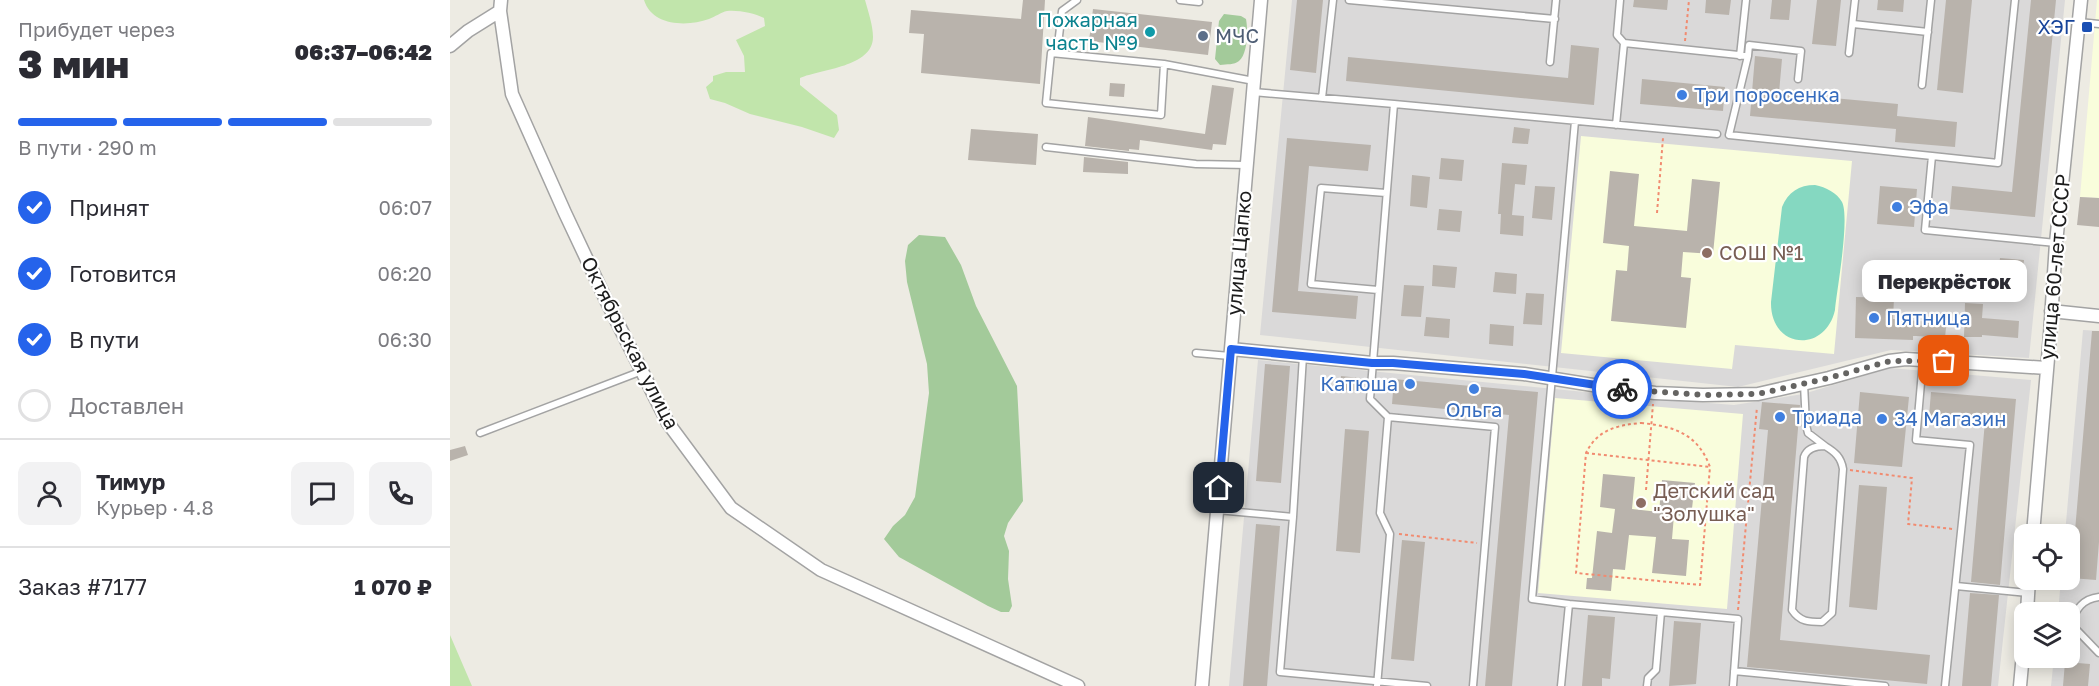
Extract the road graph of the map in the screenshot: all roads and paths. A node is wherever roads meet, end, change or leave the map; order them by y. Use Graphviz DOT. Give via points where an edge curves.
graph roads {
  1 [pos="1077,0"];
  2 [pos="1180,0"];
  3 [pos="1261,0"];
  4 [pos="1333,0"];
  5 [pos="1349,0"];
  6 [pos="1556,0"];
  7 [pos="1620,0"];
  8 [pos="1689,0"];
  9 [pos="1746,0"];
  10 [pos="1855,0"];
  11 [pos="1931,0"];
  12 [pos="2015,0"];
  13 [pos="2081,0"];
  14 [pos="1199,2"];
  15 [pos="501,5"];
  16 [pos="1554,19"];
  17 [pos="2079,22"];
  18 [pos="1853,24"];
  19 [pos="2099,24"];
  20 [pos="1928,32"];
  21 [pos="1624,43"];
  22 [pos="450,46"];
  23 [pos="1684,50"];
  24 [pos="1057,53"];
  25 [pos="1849,53"];
  26 [pos="1740,56"];
  27 [pos="1748,56"];
  28 [pos="1550,62"];
  29 [pos="1164,64"];
  30 [pos="1798,79"];
  31 [pos="1922,85"];
  32 [pos="1253,86"];
  33 [pos="1322,98"];
  34 [pos="1394,104"];
  35 [pos="1575,121"];
  36 [pos="1616,125"];
  37 [pos="1664,129"];
  38 [pos="1717,134"];
  39 [pos="1046,147"];
  40 [pos="1932,156"];
  41 [pos="1247,165"];
  42 [pos="1386,193"];
  43 [pos="1657,213"];
  44 [pos="2056,243"];
  45 [pos="1378,290"];
  46 [pos="2051,311"];
  47 [pos="2099,316"];
  48 [pos="1231,352"];
  49 [pos="1196,353"];
  50 [pos="1303,356"];
  51 [pos="1923,360"];
  52 [pos="1372,363"];
  53 [pos="2047,368"];
  54 [pos="642,372"];
  55 [pos="1551,379"];
  56 [pos="1804,383"];
  57 [pos="1656,393"];
  58 [pos="1758,394"];
  59 [pos="1388,417"];
  60 [pos="1652,424"];
  61 [pos="480,433"];
  62 [pos="1825,446"];
  63 [pos="1586,453"];
  64 [pos="1648,460"];
  65 [pos="1710,467"];
  66 [pos="1843,469"];
  67 [pos="1646,490"];
  68 [pos="1217,510"];
  69 [pos="1293,517"];
  70 [pos="2034,524"];
  71 [pos="1962,530"];
  72 [pos="1390,534"];
  73 [pos="1486,544"];
  74 [pos="1956,586"];
  75 [pos="2028,590"];
  76 [pos="2028,593"];
  77 [pos="2099,597"];
  78 [pos="2028,602"];
  79 [pos="1569,604"];
  80 [pos="2080,605"];
  81 [pos="1661,612"];
  82 [pos="1738,619"];
  83 [pos="2080,633"];
  84 [pos="2099,653"];
  85 [pos="2022,668"];
  86 [pos="1734,671"];
  87 [pos="1377,684"];
  88 [pos="1078,686"];
  89 [pos="1202,686"];
  90 [pos="1427,686"];
  91 [pos="1473,686"];
  92 [pos="1561,686"];
  93 [pos="1647,686"];
  94 [pos="1733,686"];
  95 [pos="1885,686"];
  96 [pos="1946,686"];
  97 [pos="2020,686"];
  1 -- 24 [label="lane" via="1062,11"];
  2 -- 14 [label="lane"];
  3 -- 32 [label="street, улица Цапко"];
  4 -- 33 [label="lane"];
  5 -- 16 [label="lane"];
  6 -- 16 [label="lane"];
  7 -- 21 [label="lane" via="1617,35"];
  8 -- 23 [label="path"];
  9 -- 26 [label="lane"];
  10 -- 18 [label="lane"];
  11 -- 20 [label="lane"];
  12 -- 40 [label="lane" via="1998,163"];
  13 -- 17 [label="street, улица 60-лет СССР"];
  15 -- 22 [label="street"];
  15 -- 54 [label="street, Октябрьская улица" via="512,94"];
  16 -- 28 [label="lane"];
  17 -- 19 [label="lane"];
  17 -- 44 [label="street, улица 60-лет СССР"];
  18 -- 20 [label="lane"];
  18 -- 25 [label="lane"];
  20 -- 31 [label="lane"];
  21 -- 23 [label="lane"];
  21 -- 36 [label="lane"];
  23 -- 26 [label="lane"];
  24 -- 29 [label="lane"];
  24 -- 29 [label="lane" via="1051,53 1046,103 1161,115"];
  26 -- 27 [label="lane"];
  27 -- 30 [label="lane" via="1749,45 1801,51"];
  27 -- 40 [label="lane" via="1729,135"];
  29 -- 32 [label="lane"];
  32 -- 33 [label="lane"];
  32 -- 41 [label="street, улица Цапко"];
  33 -- 34 [label="lane"];
  34 -- 35 [label="lane"];
  34 -- 42 [label="lane"];
  35 -- 36 [label="lane"];
  35 -- 55 [label="lane"];
  36 -- 37 [label="lane"];
  37 -- 38 [label="lane"];
  37 -- 43 [label="path"];
  39 -- 41 [label="lane" via="1196,164"];
  40 -- 44 [label="lane" via="1925,230"];
  41 -- 48 [label="street, улица Цапко"];
  42 -- 45 [label="lane"];
  42 -- 45 [label="lane" via="1320,188 1311,284"];
  44 -- 46 [label="street, улица 60-лет СССР"];
  45 -- 52 [label="lane"];
  46 -- 47 [label="street"];
  46 -- 53 [label="street, улица 60-лет СССР"];
  48 -- 49 [label="lane"];
  48 -- 50 [label="street"];
  48 -- 68 [label="street, улица Цапко"];
  50 -- 52 [label="street"];
  50 -- 69 [label="lane"];
  51 -- 53 [label="street"];
  51 -- 56 [label="street" via="1890,361"];
  51 -- 71 [label="lane" via="1916,440 1970,445"];
  52 -- 55 [label="street"];
  52 -- 59 [label="lane" via="1370,399"];
  53 -- 70 [label="street, улица 60-лет СССР"];
  54 -- 61 [label="lane"];
  54 -- 88 [label="street, Октябрьская улица" via="668,423 730,508 821,570"];
  55 -- 57 [label="street"];
  55 -- 79 [label="lane" via="1532,599"];
  56 -- 58 [label="street"];
  56 -- 62 [label="lane" via="1808,433"];
  57 -- 58 [label="street"];
  57 -- 60 [label="path"];
  58 -- 82 [label="path"];
  59 -- 72 [label="lane" via="1380,513"];
  59 -- 73 [label="lane" via="1495,427"];
  60 -- 63 [label="path" via="1609,430 1600,434"];
  60 -- 64 [label="path"];
  60 -- 65 [label="path" via="1692,438 1704,451"];
  62 -- 66 [label="lane" via="1842,460"];
  62 -- 66 [label="lane" via="1814,447 1804,457 1792,610 1803,621 1822,622 1832,613"];
  63 -- 64 [label="path"];
  63 -- 65 [label="path" via="1576,573 1700,585"];
  64 -- 65 [label="path"];
  64 -- 67 [label="path"];
  66 -- 71 [label="path" via="1912,478 1908,524"];
  68 -- 69 [label="lane"];
  68 -- 89 [label="street, улица Цапко"];
  69 -- 87 [label="lane" via="1280,672"];
  71 -- 74 [label="lane"];
  72 -- 73 [label="path"];
  72 -- 87 [label="lane"];
  73 -- 91 [label="lane"];
  74 -- 76 [label="lane"];
  74 -- 96 [label="lane"];
  75 -- 76 [label="street"];
  76 -- 78 [label="street"];
  77 -- 80 [label="lane" via="2089,598"];
  79 -- 81 [label="lane"];
  79 -- 92 [label="lane"];
  81 -- 82 [label="lane"];
  81 -- 93 [label="lane" via="1656,670 1648,678"];
  82 -- 86 [label="lane"];
  83 -- 84 [label="lane"];
  85 -- 97 [label="street"];
  86 -- 94 [label="lane"];
  86 -- 95 [label="lane"];
  87 -- 90 [label="lane"];
}
